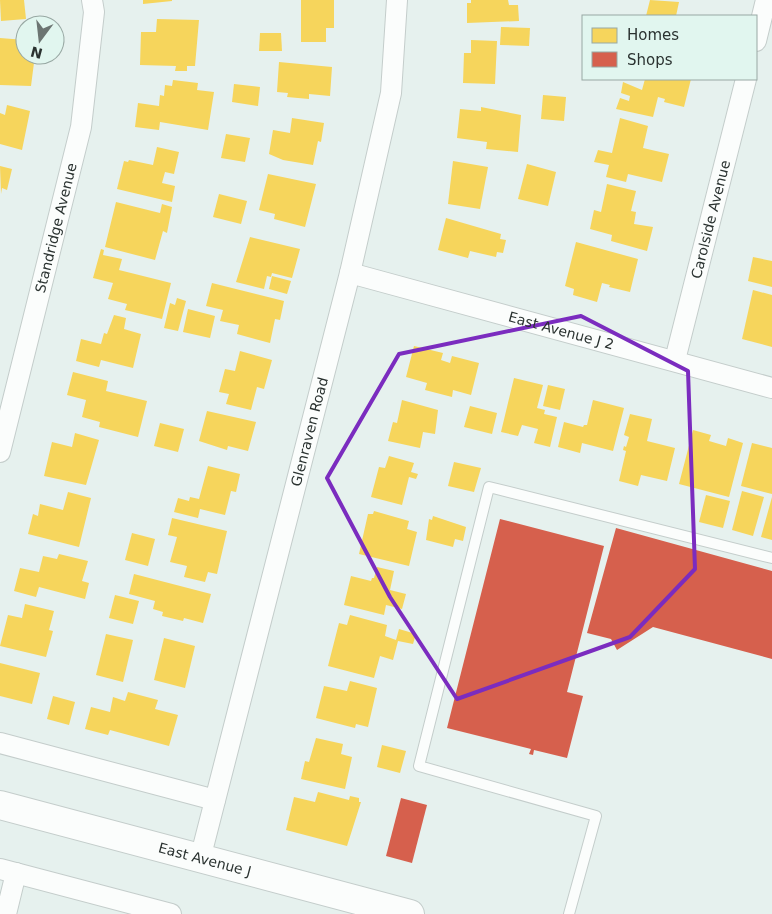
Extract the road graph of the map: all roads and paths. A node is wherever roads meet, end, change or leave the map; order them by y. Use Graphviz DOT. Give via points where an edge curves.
graph roads {
  1 [pos="92,0"];
  2 [pos="397,0"];
  3 [pos="766,0"];
  4 [pos="757,36"];
  5 [pos="746,80"];
  6 [pos="350,273"];
  7 [pos="675,360"];
  8 [pos="772,388"];
  9 [pos="0,452"];
  10 [pos="772,558"];
  11 [pos="0,743"];
  12 [pos="215,800"];
  13 [pos="0,805"];
  14 [pos="200,859"];
  15 [pos="8,871"];
  16 [pos="374,910"];
  17 [pos="6,914"];
  18 [pos="171,914"];
  19 [pos="410,914"];
  20 [pos="569,914"];
  1 -- 9 [label="street, Standridge Avenue" via="94,12 81,127"];
  2 -- 6 [label="street, Glenraven Road" via="391,93"];
  3 -- 4 [label="street"];
  5 -- 7 [label="street, Carolside Avenue"];
  6 -- 7 [label="street, East Avenue J 2"];
  6 -- 12 [label="street, Glenraven Road"];
  7 -- 8 [label="street, East Avenue J 2"];
  10 -- 20 [label="lane" via="489,487 419,766 596,816"];
  11 -- 12 [label="street"];
  12 -- 14 [label="street, Glenraven Road"];
  13 -- 14 [label="main road, East Avenue J"];
  14 -- 16 [label="main road, East Avenue J"];
  15 -- 17 [label="street"];
  15 -- 18 [label="street"];
  16 -- 19 [label="main road, East Avenue J"];
}
